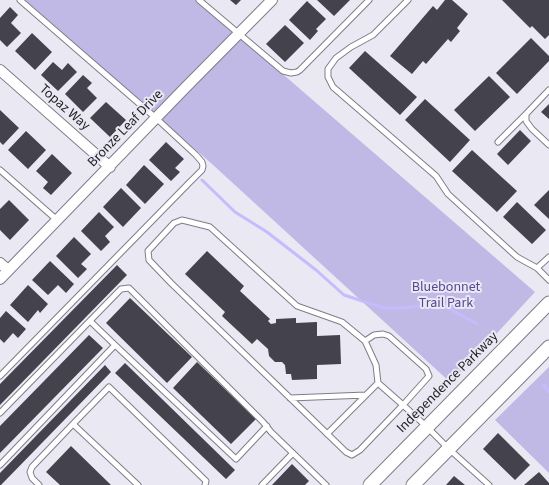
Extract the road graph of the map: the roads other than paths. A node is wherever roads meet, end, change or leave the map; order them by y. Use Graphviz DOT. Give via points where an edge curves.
graph roads {
  1 [pos="20,0"];
  2 [pos="199,0"];
  3 [pos="272,0"];
  4 [pos="369,0"];
  5 [pos="408,0"];
  6 [pos="239,34"];
  7 [pos="0,70"];
  8 [pos="549,90"];
  9 [pos="526,114"];
  10 [pos="157,119"];
  11 [pos="498,142"];
  12 [pos="549,145"];
  13 [pos="110,167"];
  14 [pos="0,170"];
  15 [pos="57,220"];
  16 [pos="549,257"];
  17 [pos="0,263"];
  18 [pos="537,268"];
  19 [pos="8,270"];
  20 [pos="0,279"];
  21 [pos="549,280"];
  22 [pos="549,303"];
  23 [pos="90,321"];
  24 [pos="365,341"];
  25 [pos="115,345"];
  26 [pos="549,348"];
  27 [pos="0,376"];
  28 [pos="378,383"];
  29 [pos="366,395"];
  30 [pos="290,398"];
  31 [pos="403,405"];
  32 [pos="0,413"];
  33 [pos="73,424"];
  34 [pos="267,426"];
  35 [pos="427,427"];
  36 [pos="327,434"];
  37 [pos="449,449"];
  38 [pos="293,453"];
  39 [pos="0,465"];
  40 [pos="324,484"];
  41 [pos="39,485"];
  42 [pos="138,485"];
  43 [pos="205,485"];
  44 [pos="262,485"];
  45 [pos="370,485"];
  46 [pos="414,485"];
  47 [pos="489,485"];
  1 -- 10 [label="lane"];
  2 -- 6 [label="lane"];
  3 -- 6 [label="street, Bronze Leaf Drive"];
  4 -- 6 [label="lane" via="300,70 294,73 283,71"];
  5 -- 18 [label="lane" via="373,34 336,58 328,69 328,77 333,87 436,176 448,194 507,248"];
  6 -- 10 [label="street, Bronze Leaf Drive"];
  7 -- 13 [label="street, Topaz Way"];
  8 -- 9 [label="lane"];
  9 -- 11 [label="lane"];
  9 -- 12 [label="lane" via="526,121"];
  10 -- 13 [label="street, Bronze Leaf Drive"];
  10 -- 27 [label="lane" via="200,160 203,168"];
  13 -- 15 [label="street, Bronze Leaf Drive"];
  14 -- 15 [label="lane"];
  15 -- 19 [label="street, Bronze Leaf Drive"];
  16 -- 18 [label="lane"];
  17 -- 19 [label="street"];
  18 -- 21 [label="lane"];
  19 -- 20 [label="street, Bronze Leaf Drive"];
  22 -- 35 [label="main road, Independence Parkway"];
  23 -- 25 [label="lane"];
  23 -- 32 [label="lane"];
  23 -- 34 [label="lane" via="121,289 129,288"];
  24 -- 28 [label="lane" via="376,364"];
  24 -- 30 [label="lane" via="342,322 297,306 210,227 182,220 174,223 148,251 149,260"];
  24 -- 31 [label="lane" via="374,335 389,336 426,369 429,376"];
  25 -- 34 [label="lane" via="236,459"];
  25 -- 39 [label="lane"];
  26 -- 37 [label="main road"];
  28 -- 29 [label="lane"];
  28 -- 31 [label="lane"];
  29 -- 30 [label="lane"];
  29 -- 36 [label="lane"];
  30 -- 36 [label="lane"];
  31 -- 35 [label="lane"];
  31 -- 36 [label="lane" via="360,450 352,455"];
  33 -- 41 [label="lane" via="32,467 32,478"];
  33 -- 42 [label="lane"];
  33 -- 43 [label="lane" via="109,387 206,481"];
  34 -- 38 [label="lane"];
  35 -- 37 [label="lane"];
  35 -- 45 [label="main road, Independence Parkway"];
  37 -- 46 [label="main road"];
  37 -- 47 [label="lane"];
  38 -- 40 [label="lane"];
  38 -- 44 [label="lane"];
}
